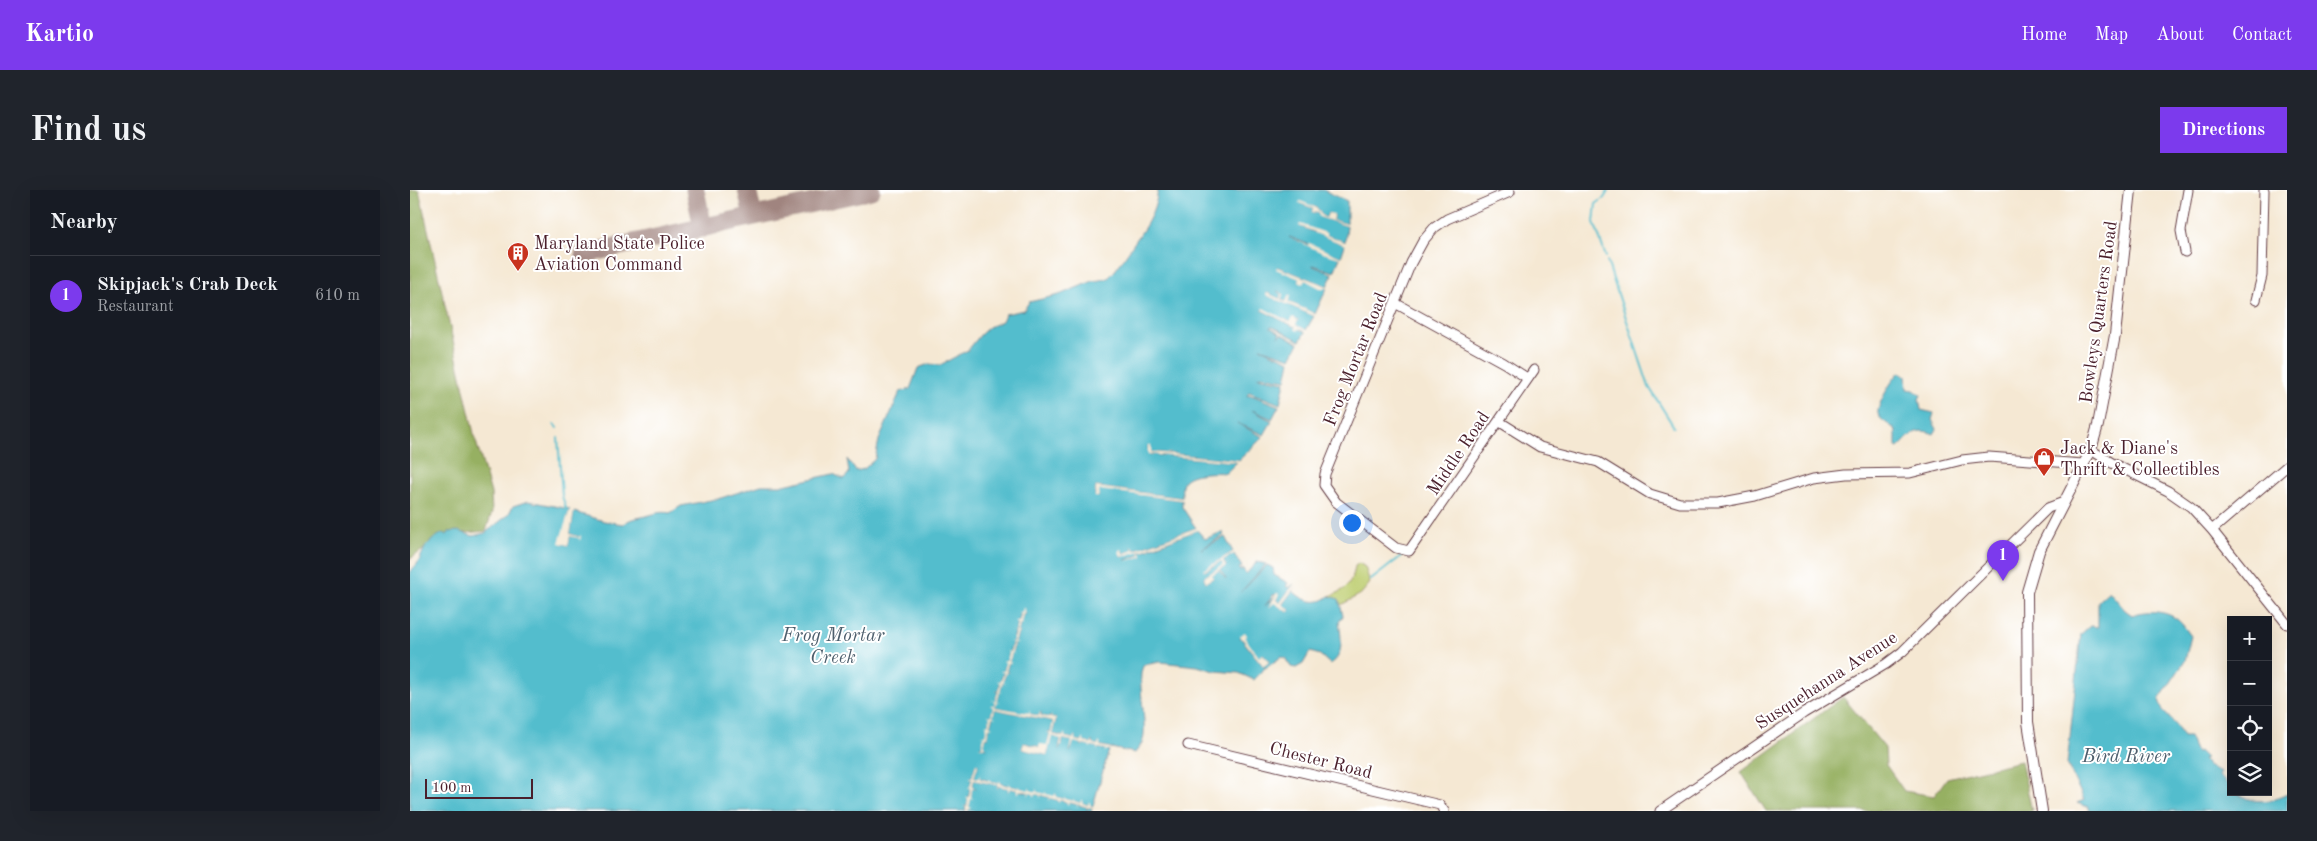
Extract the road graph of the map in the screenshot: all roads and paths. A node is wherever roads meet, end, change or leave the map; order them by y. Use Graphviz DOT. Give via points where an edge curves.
graph roads {
  1 [pos="2131,190"];
  2 [pos="2188,190"];
  3 [pos="2264,190"];
  4 [pos="1510,192"];
  5 [pos="2184,252"];
  6 [pos="2256,300"];
  7 [pos="1395,303"];
  8 [pos="1534,370"];
  9 [pos="1527,378"];
  10 [pos="1500,422"];
  11 [pos="2090,450"];
  12 [pos="2083,464"];
  13 [pos="2287,466"];
  14 [pos="2064,502"];
  15 [pos="2212,530"];
  16 [pos="1407,552"];
  17 [pos="2287,624"];
  18 [pos="1188,746"];
  19 [pos="1444,811"];
  20 [pos="1660,811"];
  21 [pos="2042,811"];
  1 -- 11 [label="street, Bowleys Quarters Road" via="2110,371"];
  2 -- 5 [label="street" via="2181,231"];
  3 -- 6 [label="street" via="2262,276"];
  4 -- 7 [label="street, Frog Mortar Road" via="1461,212 1434,228 1415,254"];
  7 -- 9 [label="street" via="1504,362"];
  7 -- 16 [label="street, Frog Mortar Road" via="1325,474 1324,484 1336,502 1396,548"];
  8 -- 9 [label="street, Middle Road"];
  9 -- 10 [label="street, Middle Road"];
  10 -- 12 [label="street" via="1540,447 1598,462 1650,494 1680,503 1718,503 1755,496 1814,478 1910,473 1989,457"];
  10 -- 16 [label="street, Middle Road" via="1412,550"];
  11 -- 12 [label="street, Bowleys Quarters Road"];
  11 -- 15 [label="street" via="2181,500"];
  12 -- 14 [label="street, Bowleys Quarters Road"];
  13 -- 15 [label="street"];
  14 -- 20 [label="street, Susquehanna Avenue" via="2048,508 1921,636 1886,664 1804,713"];
  14 -- 21 [label="street, Bowleys Quarters Road" via="2039,551 2027,592 2028,722"];
  15 -- 17 [label="street"];
  18 -- 19 [label="street, Chester Road" via="1440,805"];
}
